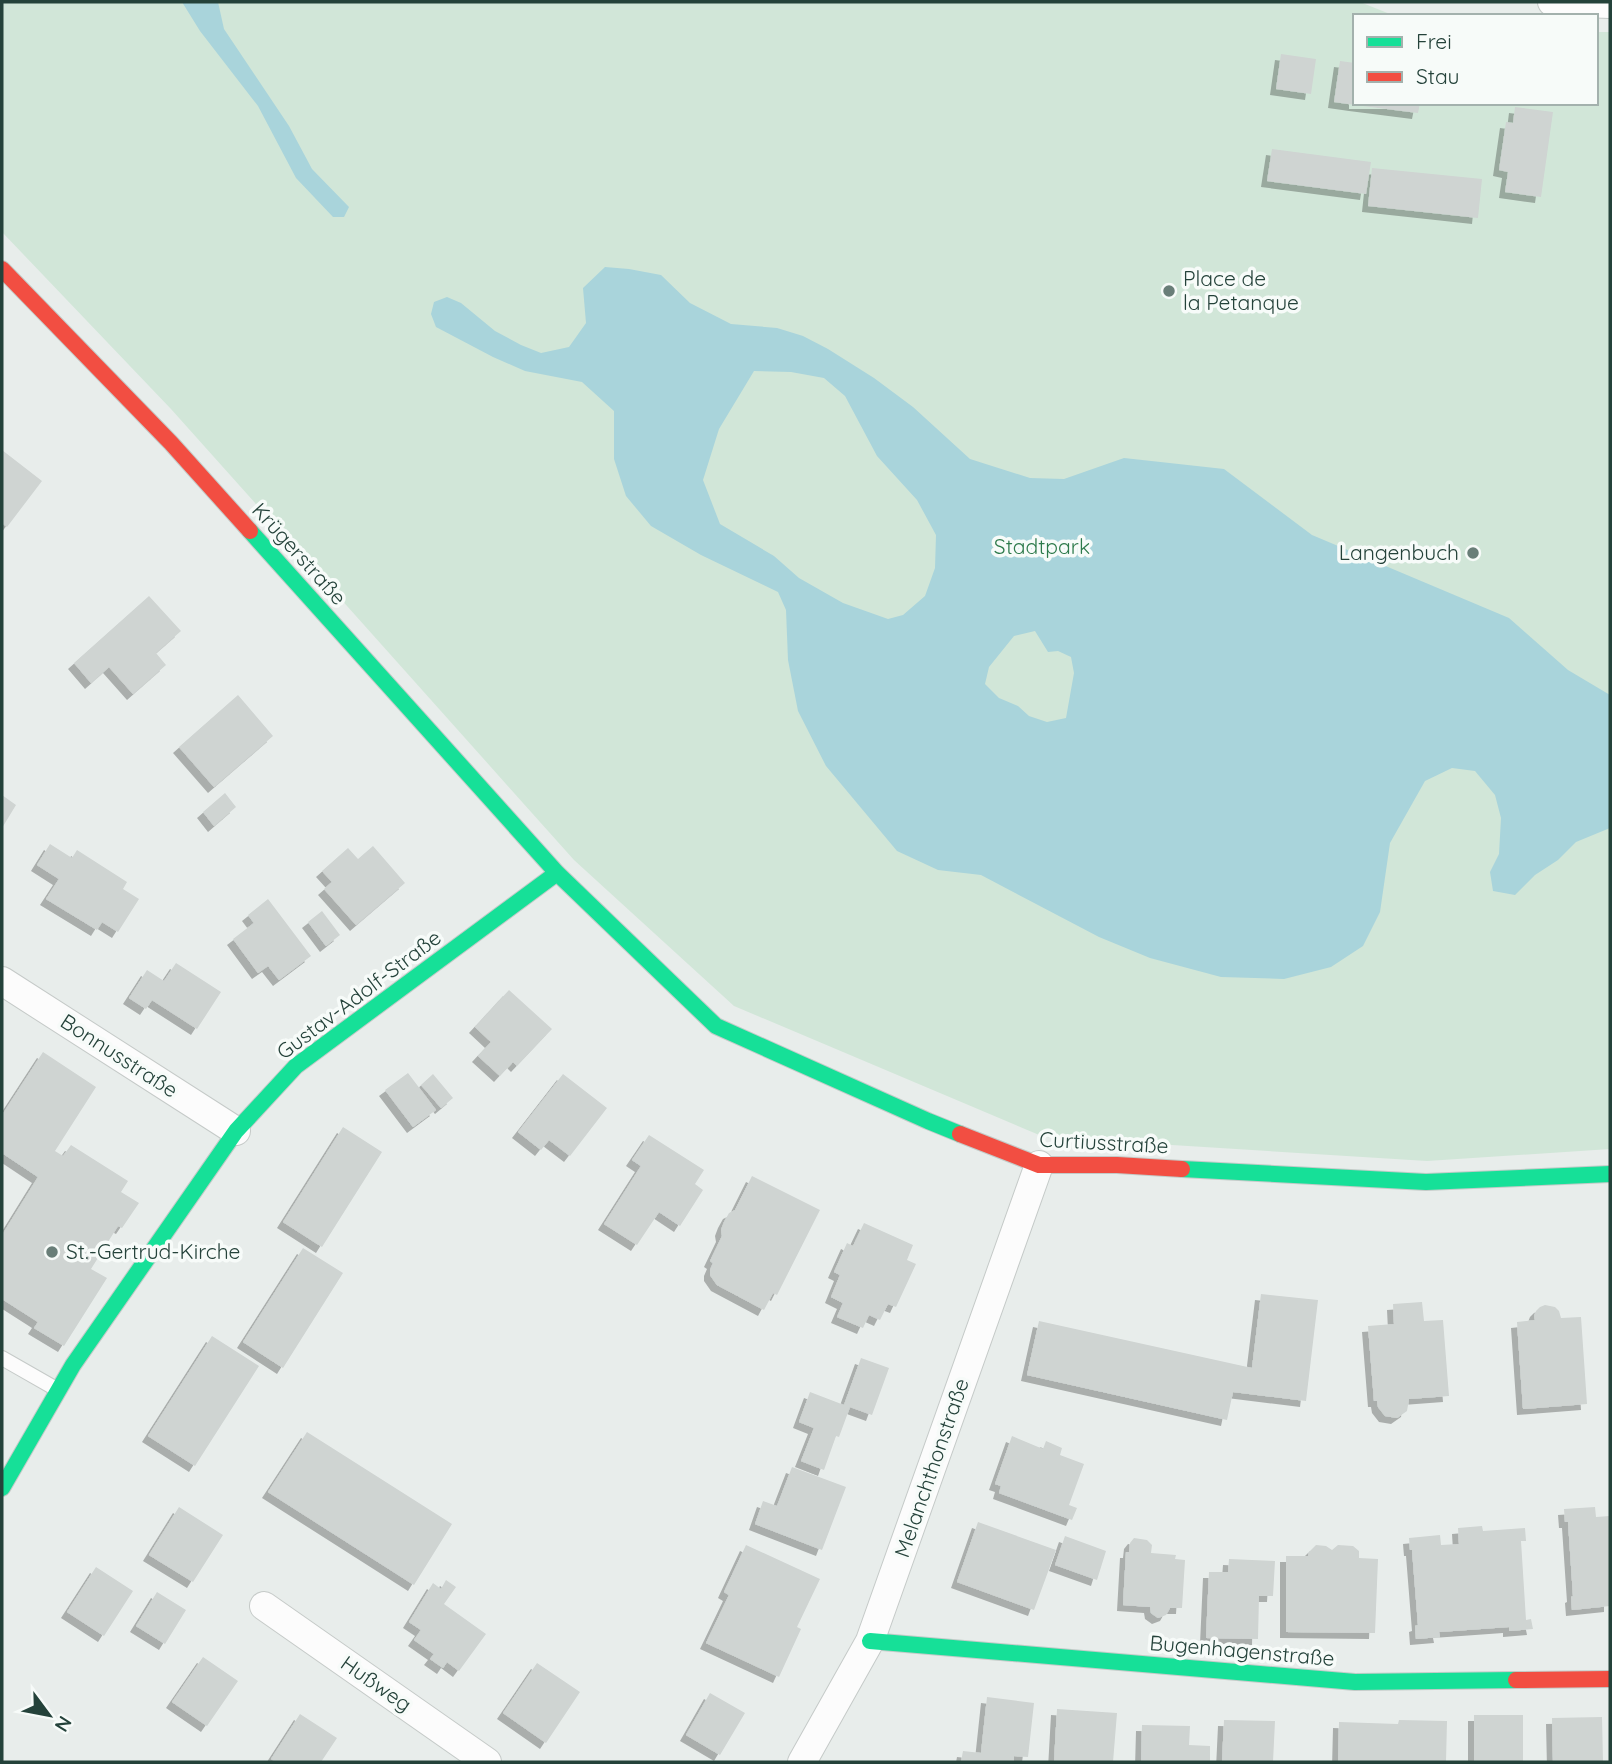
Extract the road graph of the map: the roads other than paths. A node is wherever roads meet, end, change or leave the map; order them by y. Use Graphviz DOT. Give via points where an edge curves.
graph roads {
  1 [pos="1552,2"];
  2 [pos="1610,4"];
  3 [pos="2,269"];
  4 [pos="557,873"];
  5 [pos="2,981"];
  6 [pos="236,1131"];
  7 [pos="1039,1164"];
  8 [pos="1610,1174"];
  9 [pos="2,1358"];
  10 [pos="59,1390"];
  11 [pos="2,1488"];
  12 [pos="264,1606"];
  13 [pos="870,1642"];
  14 [pos="1610,1679"];
  15 [pos="487,1762"];
  16 [pos="802,1762"];
  1 -- 2 [label="street"];
  3 -- 4 [label="street, Krügerstraße" via="171,443"];
  4 -- 6 [label="street, Gustav-Adolf-Straße" via="296,1066"];
  4 -- 7 [label="street, Curtiusstraße" via="716,1026 928,1121"];
  5 -- 6 [label="street, Bonnusstraße"];
  6 -- 10 [label="street, Gustav-Adolf-Straße"];
  7 -- 8 [label="street, Curtiusstraße" via="1426,1182"];
  7 -- 13 [label="street, Melanchthonstraße"];
  9 -- 10 [label="lane"];
  10 -- 11 [label="street, Gustav-Adolf-Straße"];
  12 -- 15 [label="street, Hußweg"];
  13 -- 14 [label="street, Bugenhagenstraße" via="1354,1682"];
  13 -- 16 [label="street, Melanchthonstraße"];
}
